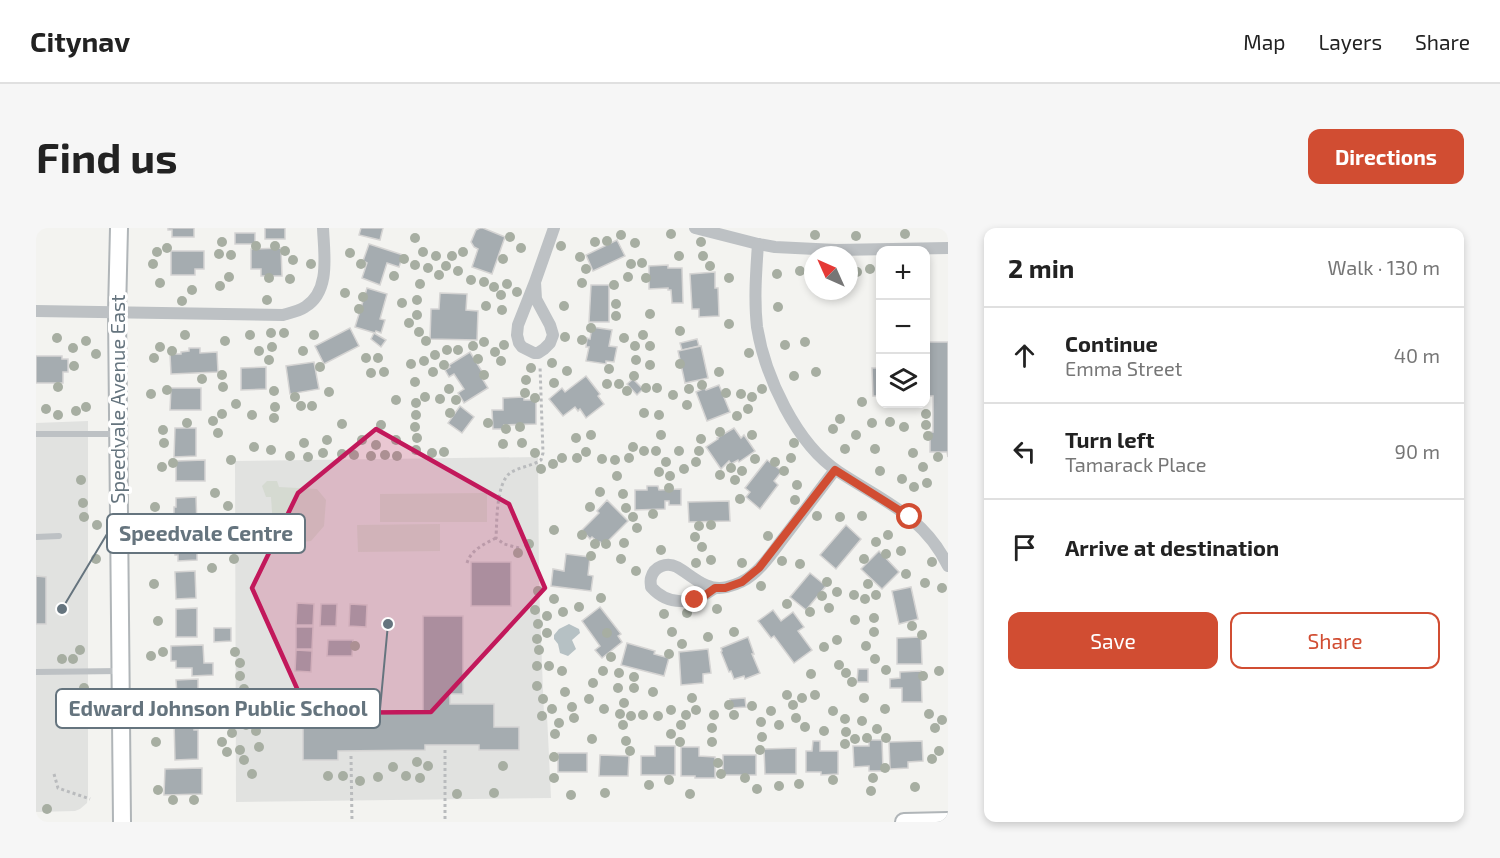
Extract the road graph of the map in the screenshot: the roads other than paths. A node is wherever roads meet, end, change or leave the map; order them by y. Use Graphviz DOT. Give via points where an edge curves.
graph roads {
  1 [pos="119,228"];
  2 [pos="323,228"];
  3 [pos="554,228"];
  4 [pos="695,228"];
  5 [pos="758,244"];
  6 [pos="948,248"];
  7 [pos="535,282"];
  8 [pos="36,311"];
  9 [pos="117,312"];
  10 [pos="36,434"];
  11 [pos="118,434"];
  12 [pos="835,470"];
  13 [pos="59,536"];
  14 [pos="36,537"];
  15 [pos="948,566"];
  16 [pos="715,588"];
  17 [pos="121,671"];
  18 [pos="36,672"];
  19 [pos="948,821"];
  20 [pos="122,822"];
  21 [pos="904,822"];
  1 -- 9 [label="main road, Speedvale Avenue East"];
  2 -- 9 [label="street" via="325,274 319,292 312,302 294,312"];
  3 -- 7 [label="street"];
  4 -- 5 [label="street"];
  5 -- 6 [label="street" via="836,249"];
  5 -- 12 [label="street" via="758,328 776,392 811,447"];
  7 -- 7 [label="street" via="536,299 552,335 550,343 538,353 522,347 517,335"];
  8 -- 9 [label="street"];
  9 -- 11 [label="main road, Speedvale Avenue East"];
  10 -- 11 [label="lane"];
  11 -- 17 [label="main road, Speedvale Avenue East"];
  12 -- 15 [label="street" via="908,514 929,536"];
  12 -- 16 [label="street" via="759,568 742,582"];
  13 -- 14 [label="lane"];
  16 -- 16 [label="street" via="695,600 677,601 657,594 651,587 651,578 656,569 669,565"];
  17 -- 18 [label="lane"];
  17 -- 20 [label="main road, Speedvale Avenue East"];
  19 -- 21 [label="main road"];
}
